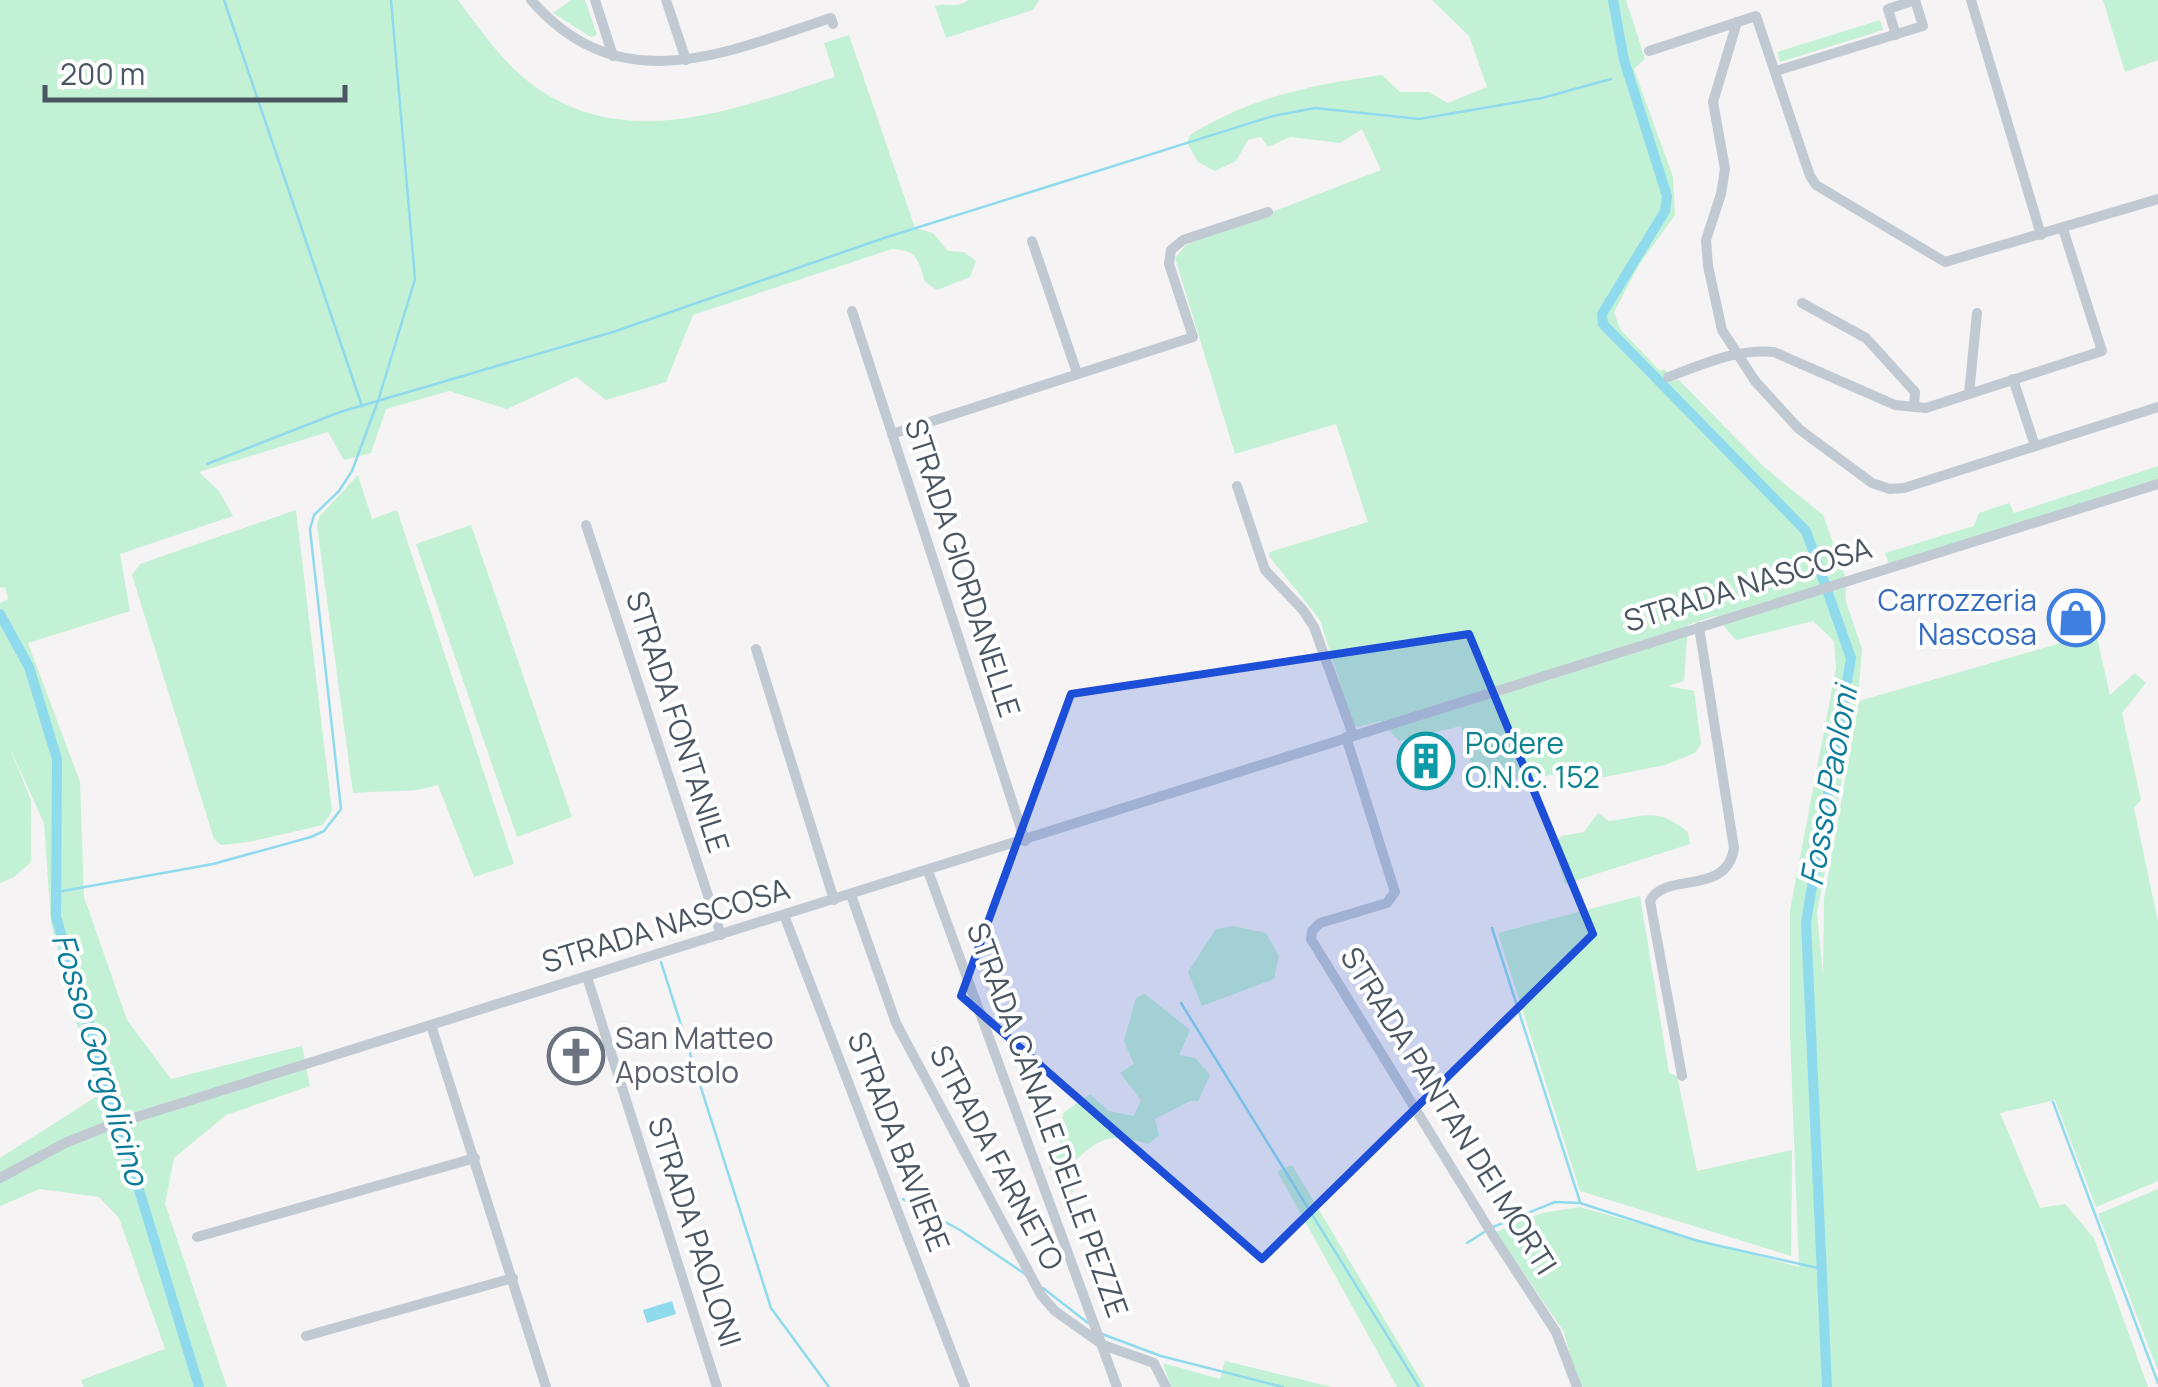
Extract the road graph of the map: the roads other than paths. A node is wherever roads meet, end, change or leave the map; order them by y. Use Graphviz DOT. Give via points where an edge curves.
graph roads {
  1 [pos="532,0"];
  2 [pos="596,0"];
  3 [pos="666,0"];
  4 [pos="1915,0"];
  5 [pos="1971,0"];
  6 [pos="1887,4"];
  7 [pos="1737,22"];
  8 [pos="833,24"];
  9 [pos="1896,34"];
  10 [pos="1650,51"];
  11 [pos="614,56"];
  12 [pos="686,60"];
  13 [pos="1776,71"];
  14 [pos="2158,200"];
  15 [pos="1268,212"];
  16 [pos="2063,229"];
  17 [pos="2041,235"];
  18 [pos="1032,241"];
  19 [pos="1802,303"];
  20 [pos="852,311"];
  21 [pos="1977,313"];
  22 [pos="1735,354"];
  23 [pos="1076,373"];
  24 [pos="1668,377"];
  25 [pos="2013,380"];
  26 [pos="1969,394"];
  27 [pos="1914,407"];
  28 [pos="2158,407"];
  29 [pos="892,434"];
  30 [pos="2035,446"];
  31 [pos="2158,484"];
  32 [pos="1237,486"];
  33 [pos="586,525"];
  34 [pos="1699,626"];
  35 [pos="756,649"];
  36 [pos="1350,736"];
  37 [pos="1024,841"];
  38 [pos="928,871"];
  39 [pos="850,895"];
  40 [pos="834,900"];
  41 [pos="784,916"];
  42 [pos="720,935"];
  43 [pos="587,977"];
  44 [pos="431,1025"];
  45 [pos="1682,1076"];
  46 [pos="475,1158"];
  47 [pos="0,1178"];
  48 [pos="197,1237"];
  49 [pos="513,1278"];
  50 [pos="306,1336"];
  51 [pos="1104,1345"];
  52 [pos="546,1387"];
  53 [pos="716,1387"];
  54 [pos="965,1387"];
  55 [pos="1118,1387"];
  56 [pos="1166,1387"];
  57 [pos="1577,1387"];
  1 -- 11 [label="street" via="574,36"];
  2 -- 11 [label="street"];
  3 -- 12 [label="street"];
  4 -- 6 [label="street"];
  4 -- 9 [label="street" via="1924,26"];
  5 -- 17 [label="street"];
  6 -- 9 [label="street"];
  7 -- 10 [label="street"];
  7 -- 13 [label="street" via="1756,16"];
  7 -- 22 [label="street" via="1713,102 1725,169 1706,240 1722,330"];
  8 -- 12 [label="street" via="831,18"];
  9 -- 13 [label="street"];
  11 -- 12 [label="street"];
  13 -- 17 [label="street" via="1810,176 1824,190 1944,262"];
  14 -- 16 [label="street"];
  15 -- 23 [label="street" via="1171,250 1194,337"];
  16 -- 17 [label="street"];
  16 -- 25 [label="street" via="2102,351"];
  18 -- 23 [label="street"];
  19 -- 27 [label="street" via="1866,338 1915,392"];
  20 -- 29 [label="street, STRADA GIORDANELLE"];
  21 -- 26 [label="street"];
  22 -- 24 [label="street"];
  22 -- 27 [label="street" via="1774,352 1895,405"];
  22 -- 30 [label="street" via="1799,428 1872,483 1890,489"];
  23 -- 29 [label="street"];
  25 -- 26 [label="street"];
  25 -- 30 [label="street"];
  26 -- 27 [label="street"];
  28 -- 30 [label="street"];
  29 -- 37 [label="street, STRADA GIORDANELLE"];
  31 -- 34 [label="street, STRADA NASCOSA"];
  32 -- 36 [label="street" via="1265,570 1314,627"];
  33 -- 42 [label="street, STRADA FONTANILE"];
  34 -- 36 [label="street, STRADA NASCOSA"];
  34 -- 45 [label="street" via="1734,848 1722,872 1660,890 1650,901"];
  35 -- 40 [label="street"];
  36 -- 37 [label="street, STRADA NASCOSA"];
  36 -- 57 [label="street, STRADA PANTAN DEI MORTI" via="1395,892 1387,903 1320,923 1311,939 1556,1332"];
  37 -- 38 [label="street, STRADA NASCOSA"];
  38 -- 39 [label="street, STRADA NASCOSA"];
  38 -- 51 [label="street, STRADA CANALE DELLE PEZZE"];
  39 -- 40 [label="street, STRADA NASCOSA"];
  39 -- 51 [label="street, STRADA FARNETO" via="896,1024 1036,1287 1055,1310"];
  40 -- 41 [label="street, STRADA NASCOSA"];
  41 -- 42 [label="street, STRADA NASCOSA"];
  41 -- 54 [label="street, STRADA BAVIERE"];
  42 -- 43 [label="street, STRADA NASCOSA"];
  43 -- 44 [label="street, STRADA NASCOSA"];
  43 -- 53 [label="street, STRADA PAOLONI"];
  44 -- 46 [label="street"];
  44 -- 47 [label="street, STRADA NASCOSA" via="120,1123"];
  46 -- 48 [label="street"];
  46 -- 49 [label="street"];
  49 -- 50 [label="street"];
  49 -- 52 [label="street"];
  51 -- 55 [label="street, STRADA CANALE DELLE PEZZE"];
  51 -- 56 [label="street, STRADA FARNETO" via="1154,1363"];
}
